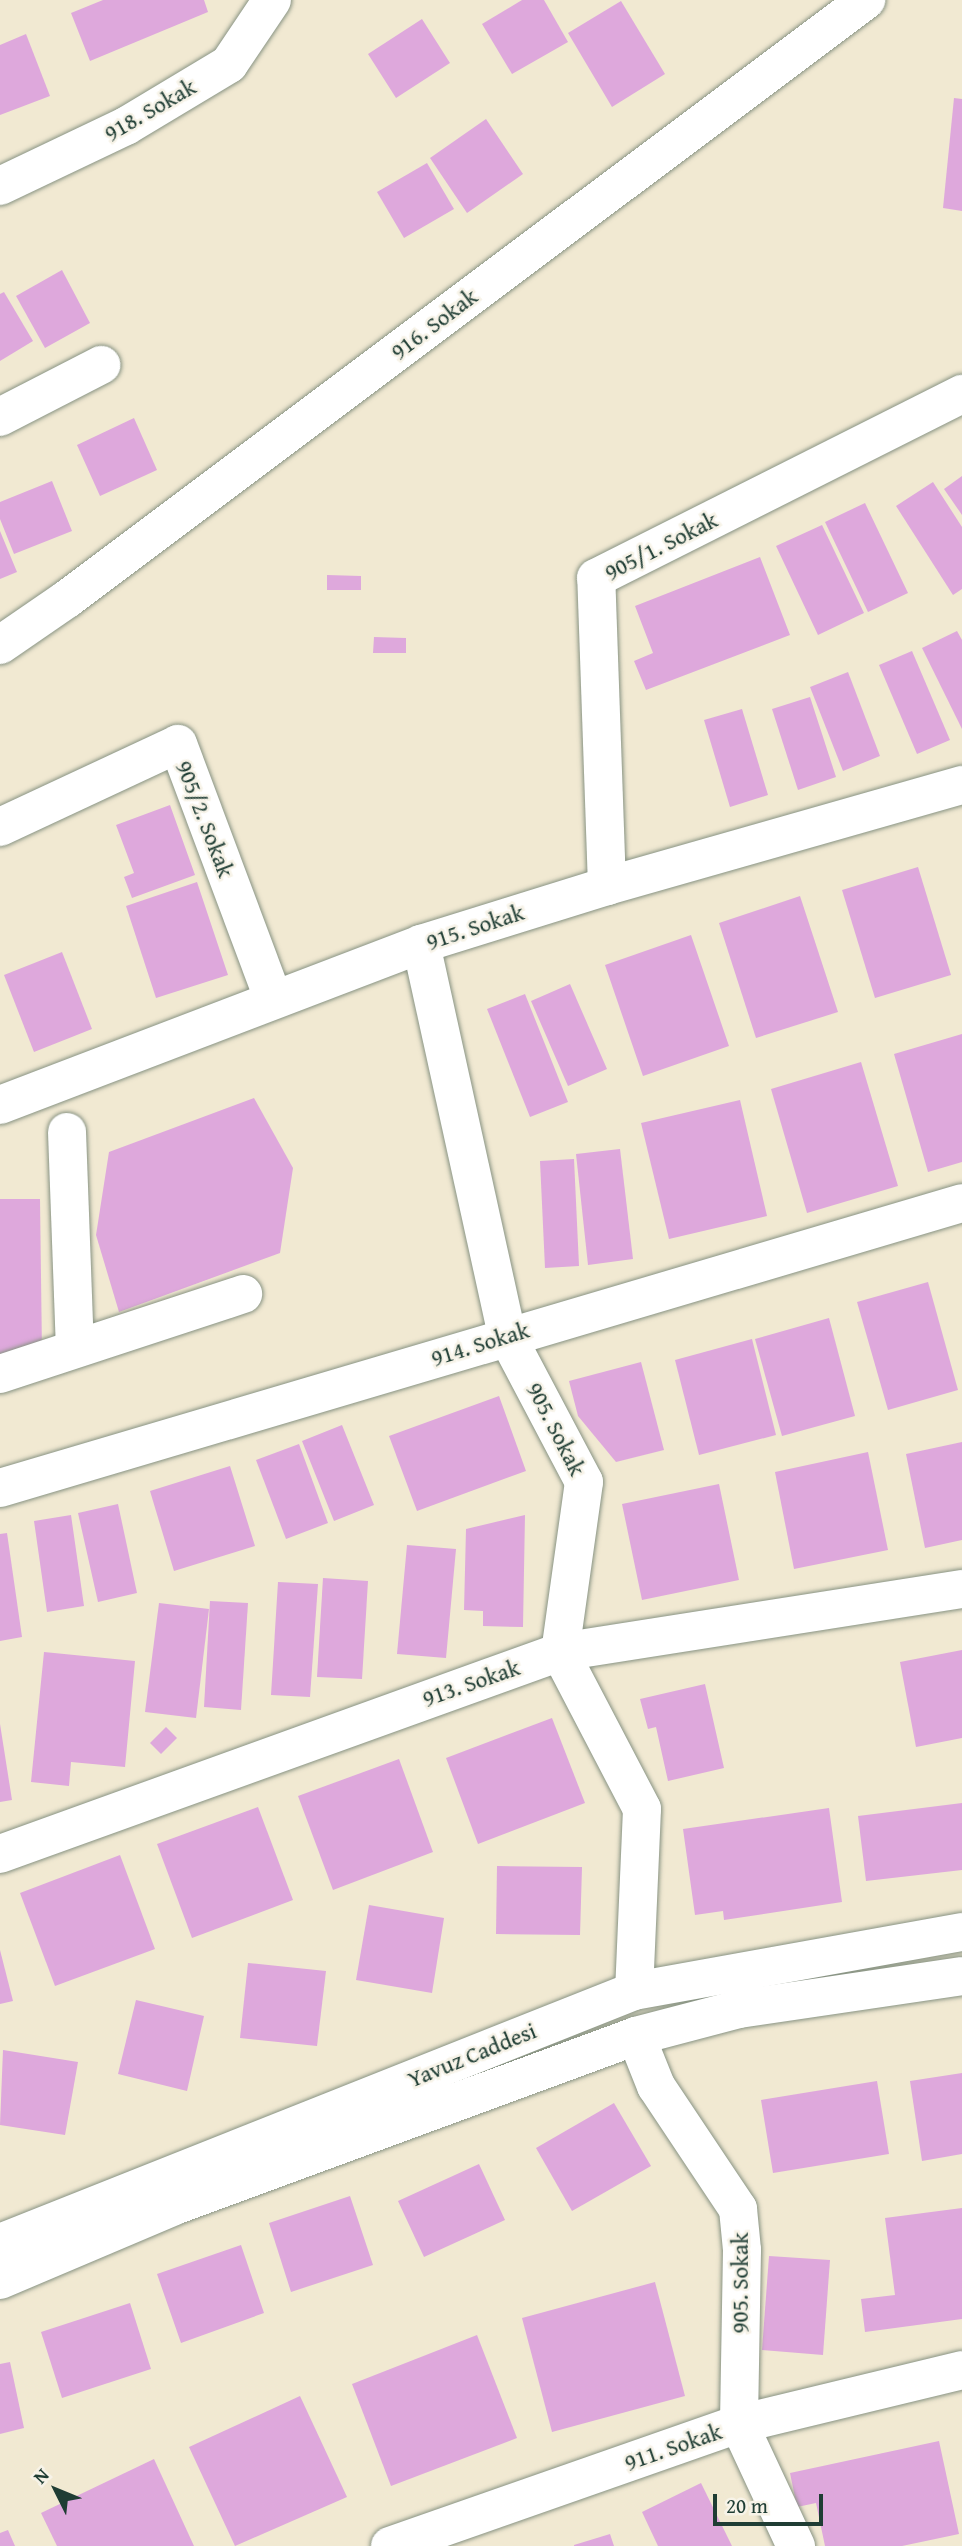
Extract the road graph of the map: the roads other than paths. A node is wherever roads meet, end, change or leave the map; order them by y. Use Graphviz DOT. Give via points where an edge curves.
graph roads {
  1 [pos="272,0"];
  2 [pos="866,0"];
  3 [pos="0,187"];
  4 [pos="100,365"];
  5 [pos="960,400"];
  6 [pos="0,417"];
  7 [pos="0,645"];
  8 [pos="962,785"];
  9 [pos="0,827"];
  10 [pos="607,886"];
  11 [pos="421,944"];
  12 [pos="273,998"];
  13 [pos="0,1105"];
  14 [pos="67,1132"];
  15 [pos="962,1203"];
  16 [pos="243,1294"];
  17 [pos="507,1336"];
  18 [pos="75,1348"];
  19 [pos="0,1374"];
  20 [pos="0,1488"];
  21 [pos="962,1589"];
  22 [pos="560,1652"];
  23 [pos="0,1854"];
  24 [pos="962,1932"];
  25 [pos="962,1976"];
  26 [pos="634,1991"];
  27 [pos="636,2036"];
  28 [pos="0,2243"];
  29 [pos="0,2280"];
  30 [pos="962,2370"];
  31 [pos="739,2424"];
  32 [pos="390,2546"];
  33 [pos="796,2546"];
  1 -- 3 [label="street, 918. Sokak" via="229,64 126,126"];
  2 -- 7 [label="street, 916. Sokak" via="68,599"];
  4 -- 6 [label="street"];
  5 -- 10 [label="street, 905/1. Sokak" via="596,578"];
  8 -- 10 [label="street, 915. Sokak"];
  9 -- 12 [label="street, 905/2. Sokak" via="178,744"];
  10 -- 11 [label="street, 915. Sokak"];
  11 -- 12 [label="street, 915. Sokak"];
  11 -- 17 [label="street, 905. Sokak"];
  12 -- 13 [label="street, 915. Sokak"];
  14 -- 18 [label="street"];
  15 -- 17 [label="street, 914. Sokak"];
  16 -- 18 [label="street"];
  17 -- 20 [label="street, 914. Sokak"];
  17 -- 22 [label="street, 905. Sokak" via="584,1482"];
  18 -- 19 [label="street"];
  21 -- 22 [label="street, 913. Sokak"];
  22 -- 23 [label="street, 913. Sokak"];
  22 -- 26 [label="street" via="642,1809"];
  24 -- 26 [label="street, Yavuz Caddesi"];
  25 -- 27 [label="street, Yavuz Caddesi" via="739,2009"];
  26 -- 28 [label="street, Yavuz Caddesi"];
  27 -- 29 [label="street, Yavuz Caddesi" via="174,2206"];
  27 -- 31 [label="street, 905. Sokak" via="656,2086 738,2209 742,2250"];
  30 -- 31 [label="street, 911. Sokak"];
  31 -- 32 [label="street, 911. Sokak"];
  31 -- 33 [label="street, 905. Sokak"];
}
